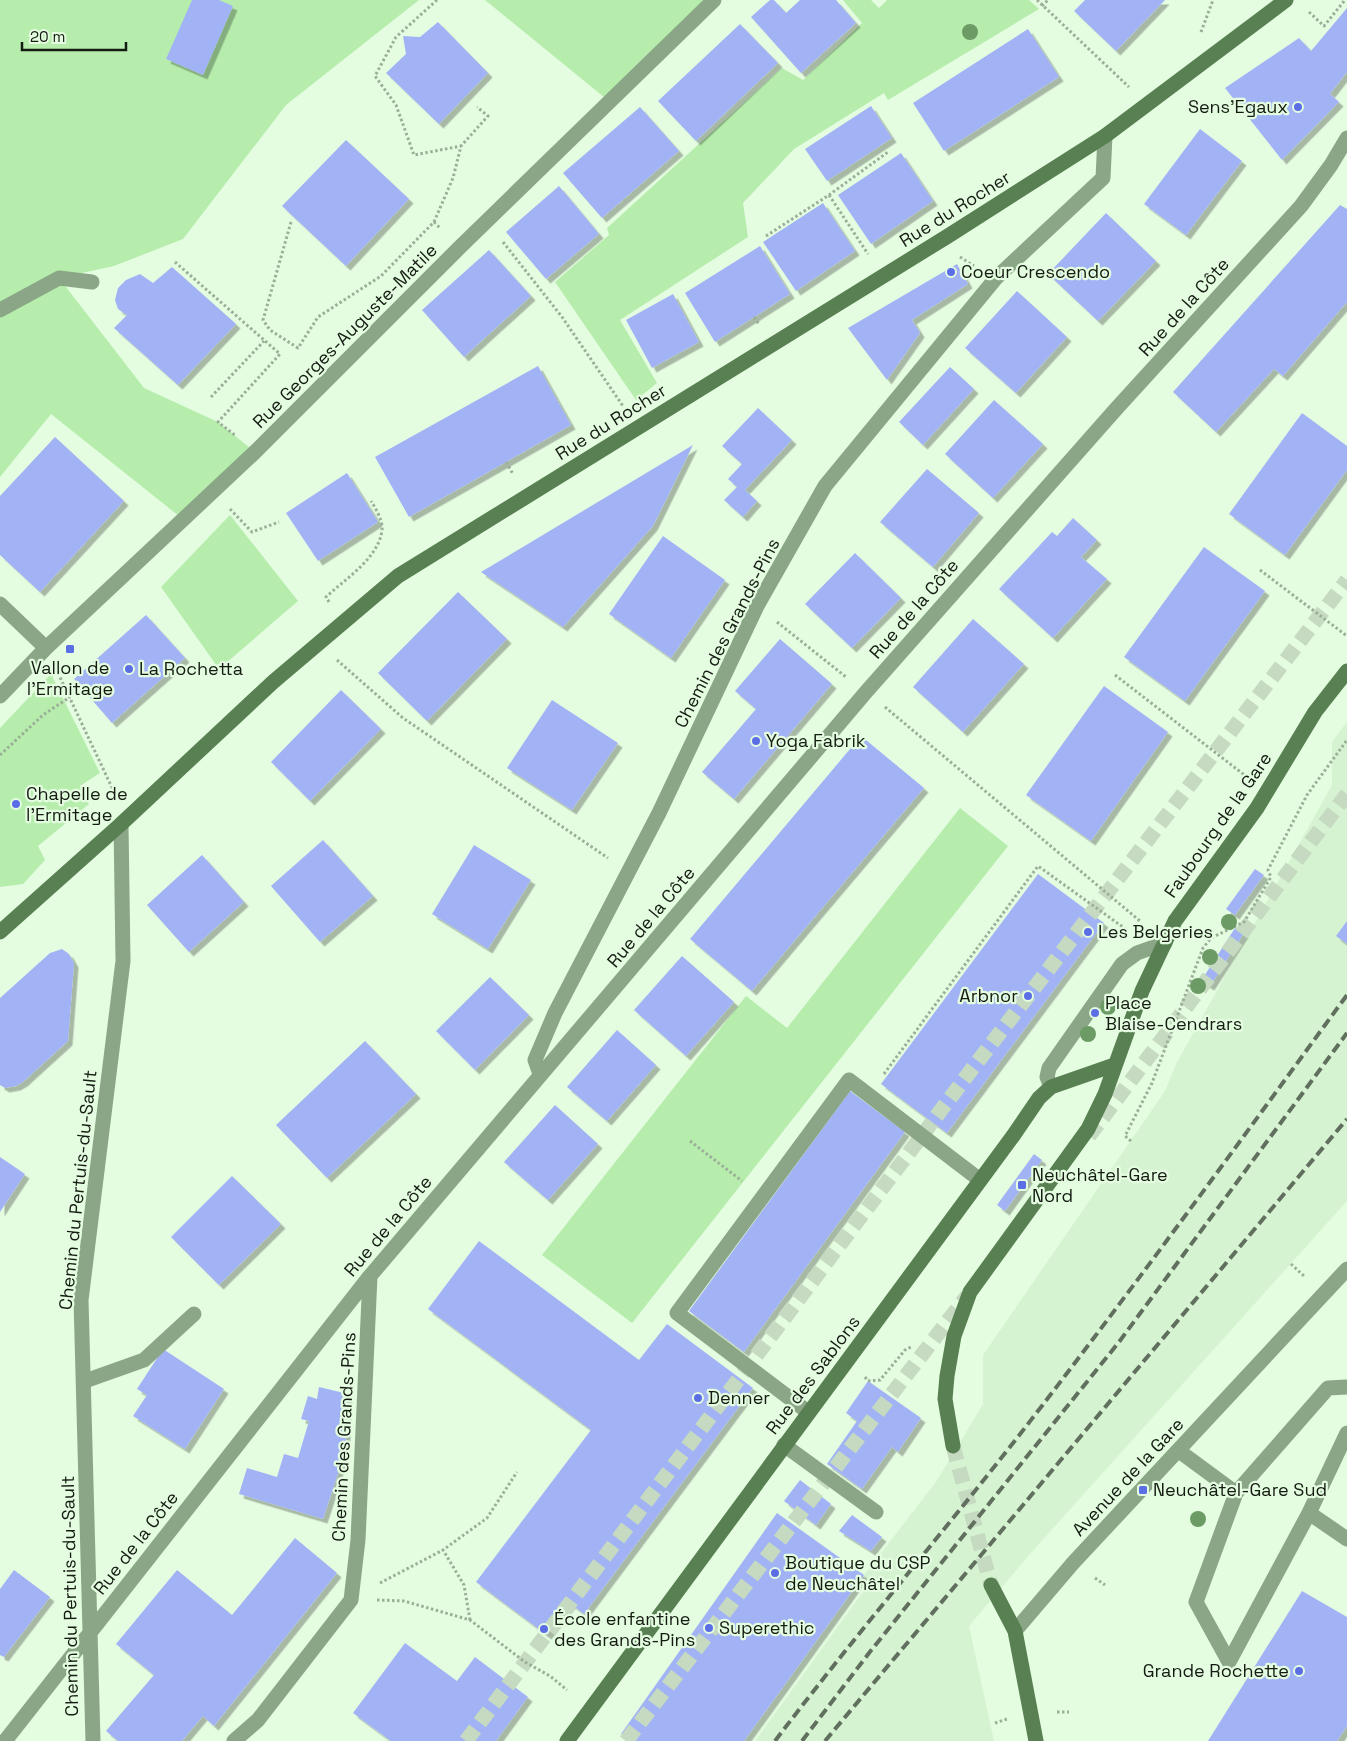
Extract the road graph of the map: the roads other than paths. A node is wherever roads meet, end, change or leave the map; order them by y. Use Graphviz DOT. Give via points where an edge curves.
graph roads {
  1 [pos="714,0"];
  2 [pos="1286,0"];
  3 [pos="1105,136"];
  4 [pos="1347,138"];
  5 [pos="92,282"];
  6 [pos="0,310"];
  7 [pos="0,604"];
  8 [pos="46,648"];
  9 [pos="1347,671"];
  10 [pos="0,696"];
  11 [pos="121,824"];
  12 [pos="0,932"];
  13 [pos="1165,942"];
  14 [pos="1114,1065"];
  15 [pos="540,1074"];
  16 [pos="1051,1086"];
  17 [pos="980,1180"];
  18 [pos="1347,1269"];
  19 [pos="370,1276"];
  20 [pos="194,1314"];
  21 [pos="85,1381"];
  22 [pos="1347,1387"];
  23 [pos="808,1412"];
  24 [pos="1347,1433"];
  25 [pos="784,1445"];
  26 [pos="953,1446"];
  27 [pos="1179,1451"];
  28 [pos="1236,1494"];
  29 [pos="876,1512"];
  30 [pos="1309,1513"];
  31 [pos="1347,1539"];
  32 [pos="991,1585"];
  33 [pos="90,1631"];
  34 [pos="1015,1631"];
  35 [pos="5,1741"];
  36 [pos="93,1741"];
  37 [pos="234,1741"];
  38 [pos="567,1741"];
  39 [pos="1036,1741"];
  1 -- 8 [label="street, Rue Georges-Auguste-Matile" via="460,247 256,452"];
  2 -- 3 [label="main road, Rue du Rocher"];
  3 -- 11 [label="main road, Rue du Rocher" via="398,576 273,682"];
  3 -- 15 [label="street, Chemin des Grands-Pins" via="1103,178 996,278 825,486 757,606 659,813 555,1013 535,1060"];
  4 -- 15 [label="street, Rue de la Côte" via="1301,206 866,692"];
  5 -- 6 [label="street" via="59,278"];
  7 -- 8 [label="street"];
  8 -- 10 [label="street, Rue Georges-Auguste-Matile"];
  9 -- 13 [label="main road, Faubourg de la Gare" via="1315,712 1257,808 1188,900"];
  11 -- 12 [label="main road, Rue du Rocher"];
  11 -- 21 [label="street, Chemin du Pertuis-du-Sault" via="123,962 81,1300"];
  13 -- 14 [label="main road, Faubourg de la Gare"];
  13 -- 16 [label="street" via="1137,953 1122,964 1049,1068 1047,1077"];
  14 -- 16 [label="main road, Rue des Sablons"];
  14 -- 26 [label="main road" via="1105,1094 1078,1145 970,1292 954,1336 947,1376 945,1399"];
  15 -- 19 [label="street, Rue de la Côte"];
  16 -- 17 [label="main road, Rue des Sablons"];
  17 -- 23 [label="main road, Rue des Sablons"];
  17 -- 23 [label="street" via="849,1080 677,1313"];
  18 -- 27 [label="street, Avenue de la Gare"];
  19 -- 33 [label="street, Rue de la Côte"];
  19 -- 37 [label="street, Chemin des Grands-Pins" via="359,1530 351,1600 258,1720"];
  20 -- 21 [label="street" via="144,1360"];
  21 -- 33 [label="street, Chemin du Pertuis-du-Sault"];
  22 -- 28 [label="street" via="1328,1388"];
  23 -- 25 [label="main road, Rue des Sablons"];
  24 -- 30 [label="street"];
  25 -- 29 [label="street"];
  25 -- 38 [label="main road, Rue des Sablons"];
  27 -- 28 [label="street"];
  27 -- 34 [label="street, Avenue de la Gare" via="1073,1563"];
  28 -- 30 [label="street" via="1196,1602 1229,1662"];
  30 -- 31 [label="street"];
  32 -- 34 [label="main road"];
  33 -- 35 [label="street, Rue de la Côte"];
  33 -- 36 [label="street, Chemin du Pertuis-du-Sault"];
  34 -- 39 [label="main road"];
}
